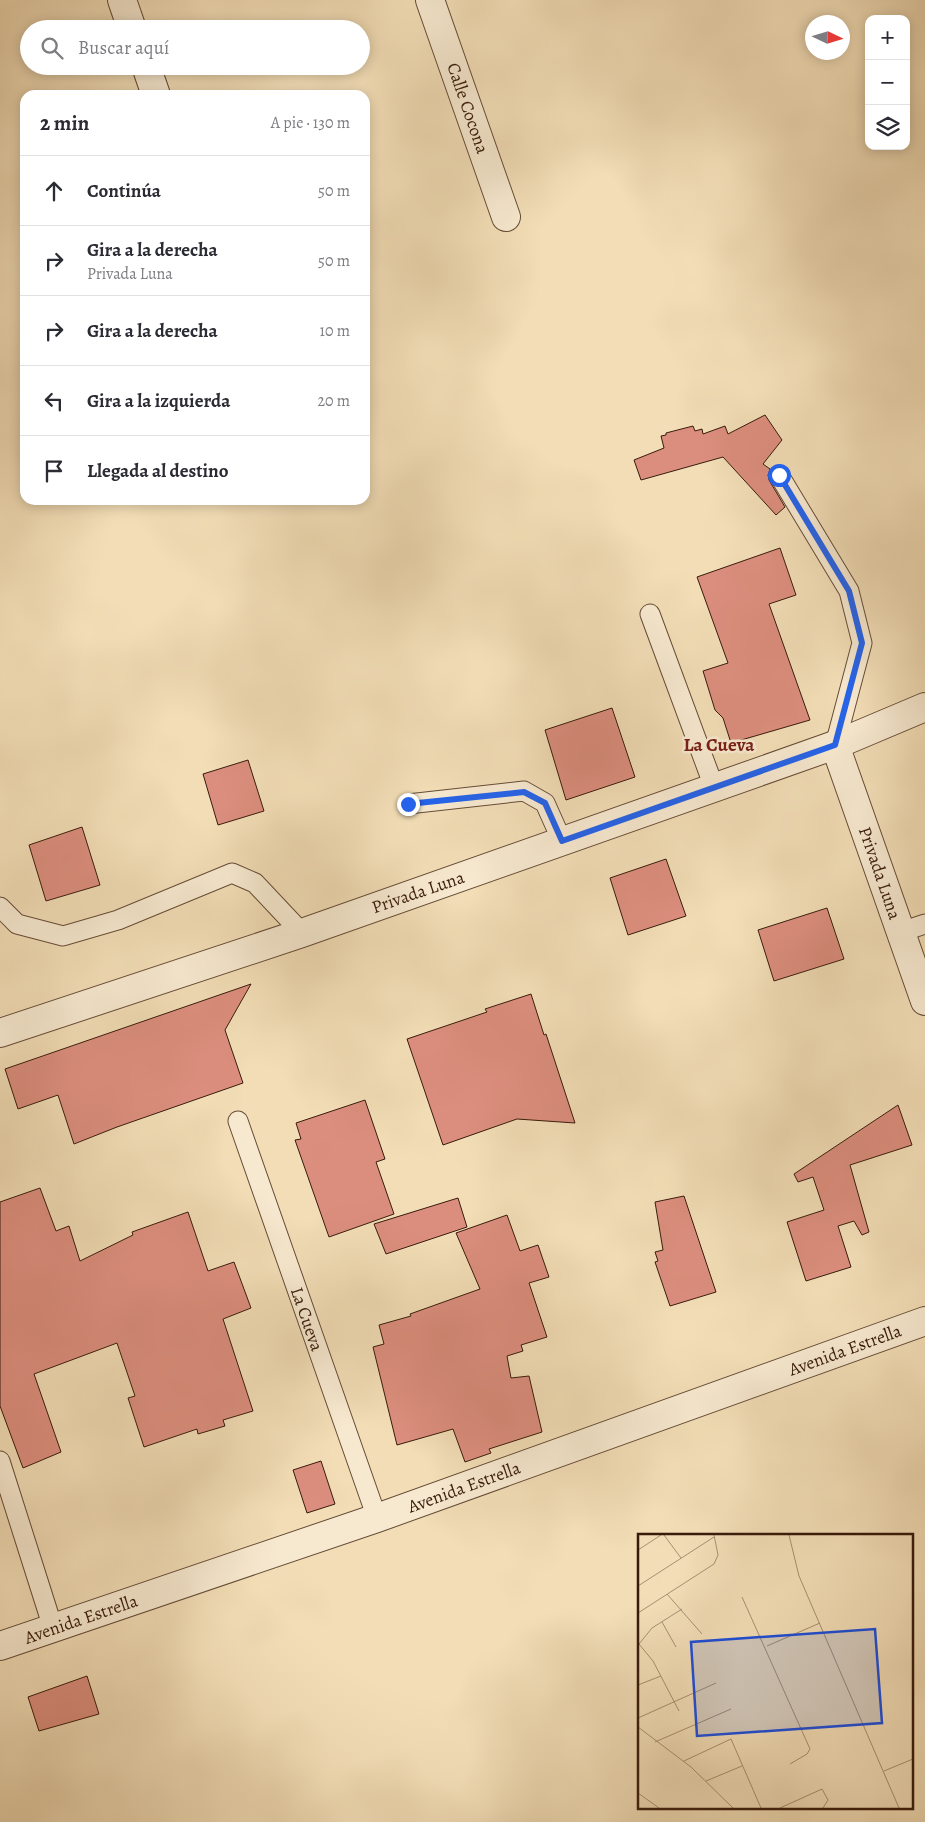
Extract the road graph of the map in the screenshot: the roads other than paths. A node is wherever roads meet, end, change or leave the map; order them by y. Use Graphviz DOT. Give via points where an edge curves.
graph roads {
  1 [pos="122,0"];
  2 [pos="430,0"];
  3 [pos="129,20"];
  4 [pos="149,75"];
  5 [pos="154,90"];
  6 [pos="506,217"];
  7 [pos="779,475"];
  8 [pos="650,614"];
  9 [pos="925,708"];
  10 [pos="835,745"];
  11 [pos="714,788"];
  12 [pos="408,804"];
  13 [pos="562,841"];
  14 [pos="0,908"];
  15 [pos="913,928"];
  16 [pos="302,933"];
  17 [pos="925,1001"];
  18 [pos="0,1033"];
  19 [pos="238,1121"];
  20 [pos="925,1321"];
  21 [pos="0,1461"];
  22 [pos="377,1518"];
  23 [pos="53,1628"];
  24 [pos="0,1646"];
  1 -- 3 [label="street"];
  2 -- 6 [label="street, Calle Cocona"];
  4 -- 5 [label="street"];
  7 -- 10 [label="lane" via="849,591 862,643"];
  8 -- 11 [label="lane"];
  9 -- 10 [label="street, Privada Luna"];
  10 -- 11 [label="street, Privada Luna"];
  10 -- 15 [label="street, Privada Luna"];
  11 -- 13 [label="street, Privada Luna"];
  12 -- 13 [label="lane" via="524,792 545,803"];
  13 -- 16 [label="street, Privada Luna"];
  14 -- 16 [label="lane" via="16,924 63,936 118,920 232,873 255,883"];
  15 -- 17 [label="street, Privada Luna"];
  16 -- 18 [label="street, Privada Luna"];
  19 -- 22 [label="lane, La Cueva"];
  20 -- 22 [label="street, Avenida Estrella"];
  21 -- 23 [label="lane"];
  22 -- 23 [label="street, Avenida Estrella"];
  23 -- 24 [label="street, Avenida Estrella"];
}
